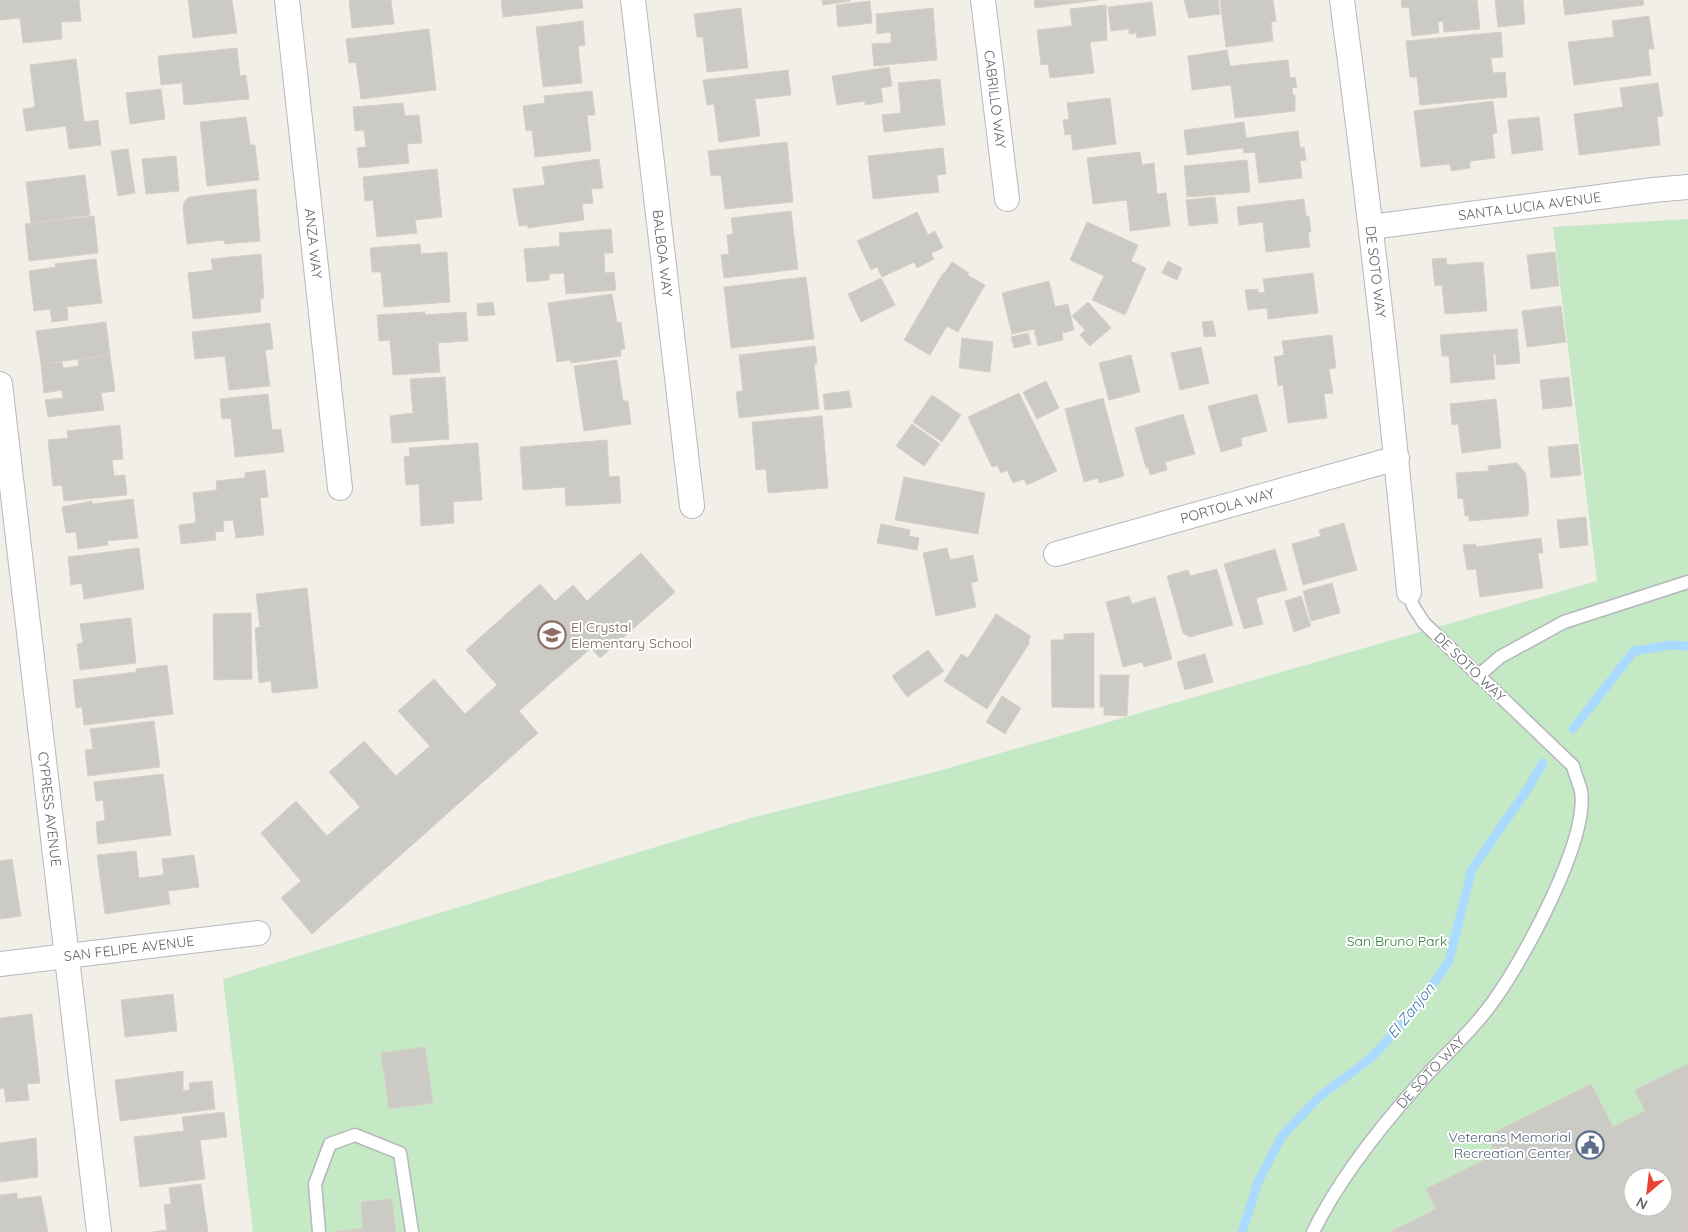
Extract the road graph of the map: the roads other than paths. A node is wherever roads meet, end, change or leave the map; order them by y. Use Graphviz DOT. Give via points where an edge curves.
graph roads {
  1 [pos="287,0"];
  2 [pos="633,0"];
  3 [pos="983,0"];
  4 [pos="1342,0"];
  5 [pos="1688,188"];
  6 [pos="1007,199"];
  7 [pos="1371,227"];
  8 [pos="0,384"];
  9 [pos="1397,458"];
  10 [pos="340,488"];
  11 [pos="692,506"];
  12 [pos="1056,554"];
  13 [pos="1688,582"];
  14 [pos="1409,592"];
  15 [pos="1478,676"];
  16 [pos="258,933"];
  17 [pos="68,956"];
  18 [pos="0,964"];
  19 [pos="99,1232"];
  20 [pos="319,1232"];
  21 [pos="412,1232"];
  22 [pos="1313,1232"];
  1 -- 10 [label="street, ANZA WAY"];
  2 -- 11 [label="street, BALBOA WAY"];
  3 -- 6 [label="street, CABRILLO WAY"];
  4 -- 7 [label="street, DE SOTO WAY"];
  5 -- 7 [label="street, SANTA LUCIA AVENUE"];
  7 -- 9 [label="street, DE SOTO WAY"];
  8 -- 17 [label="street, CYPRESS AVENUE"];
  9 -- 12 [label="street, PORTOLA WAY"];
  9 -- 14 [label="street, DE SOTO WAY"];
  13 -- 15 [label="lane" via="1564,622 1500,657"];
  14 -- 15 [label="lane, DE SOTO WAY" via="1424,623"];
  15 -- 22 [label="lane, DE SOTO WAY" via="1573,766 1581,792 1579,822 1560,882 1498,996 1467,1034 1416,1086 1356,1160"];
  16 -- 17 [label="street, SAN FELIPE AVENUE"];
  17 -- 18 [label="street, SAN FELIPE AVENUE"];
  17 -- 19 [label="street, CYPRESS AVENUE"];
  20 -- 21 [label="lane" via="316,1184 330,1144 356,1135 400,1153"];
}
